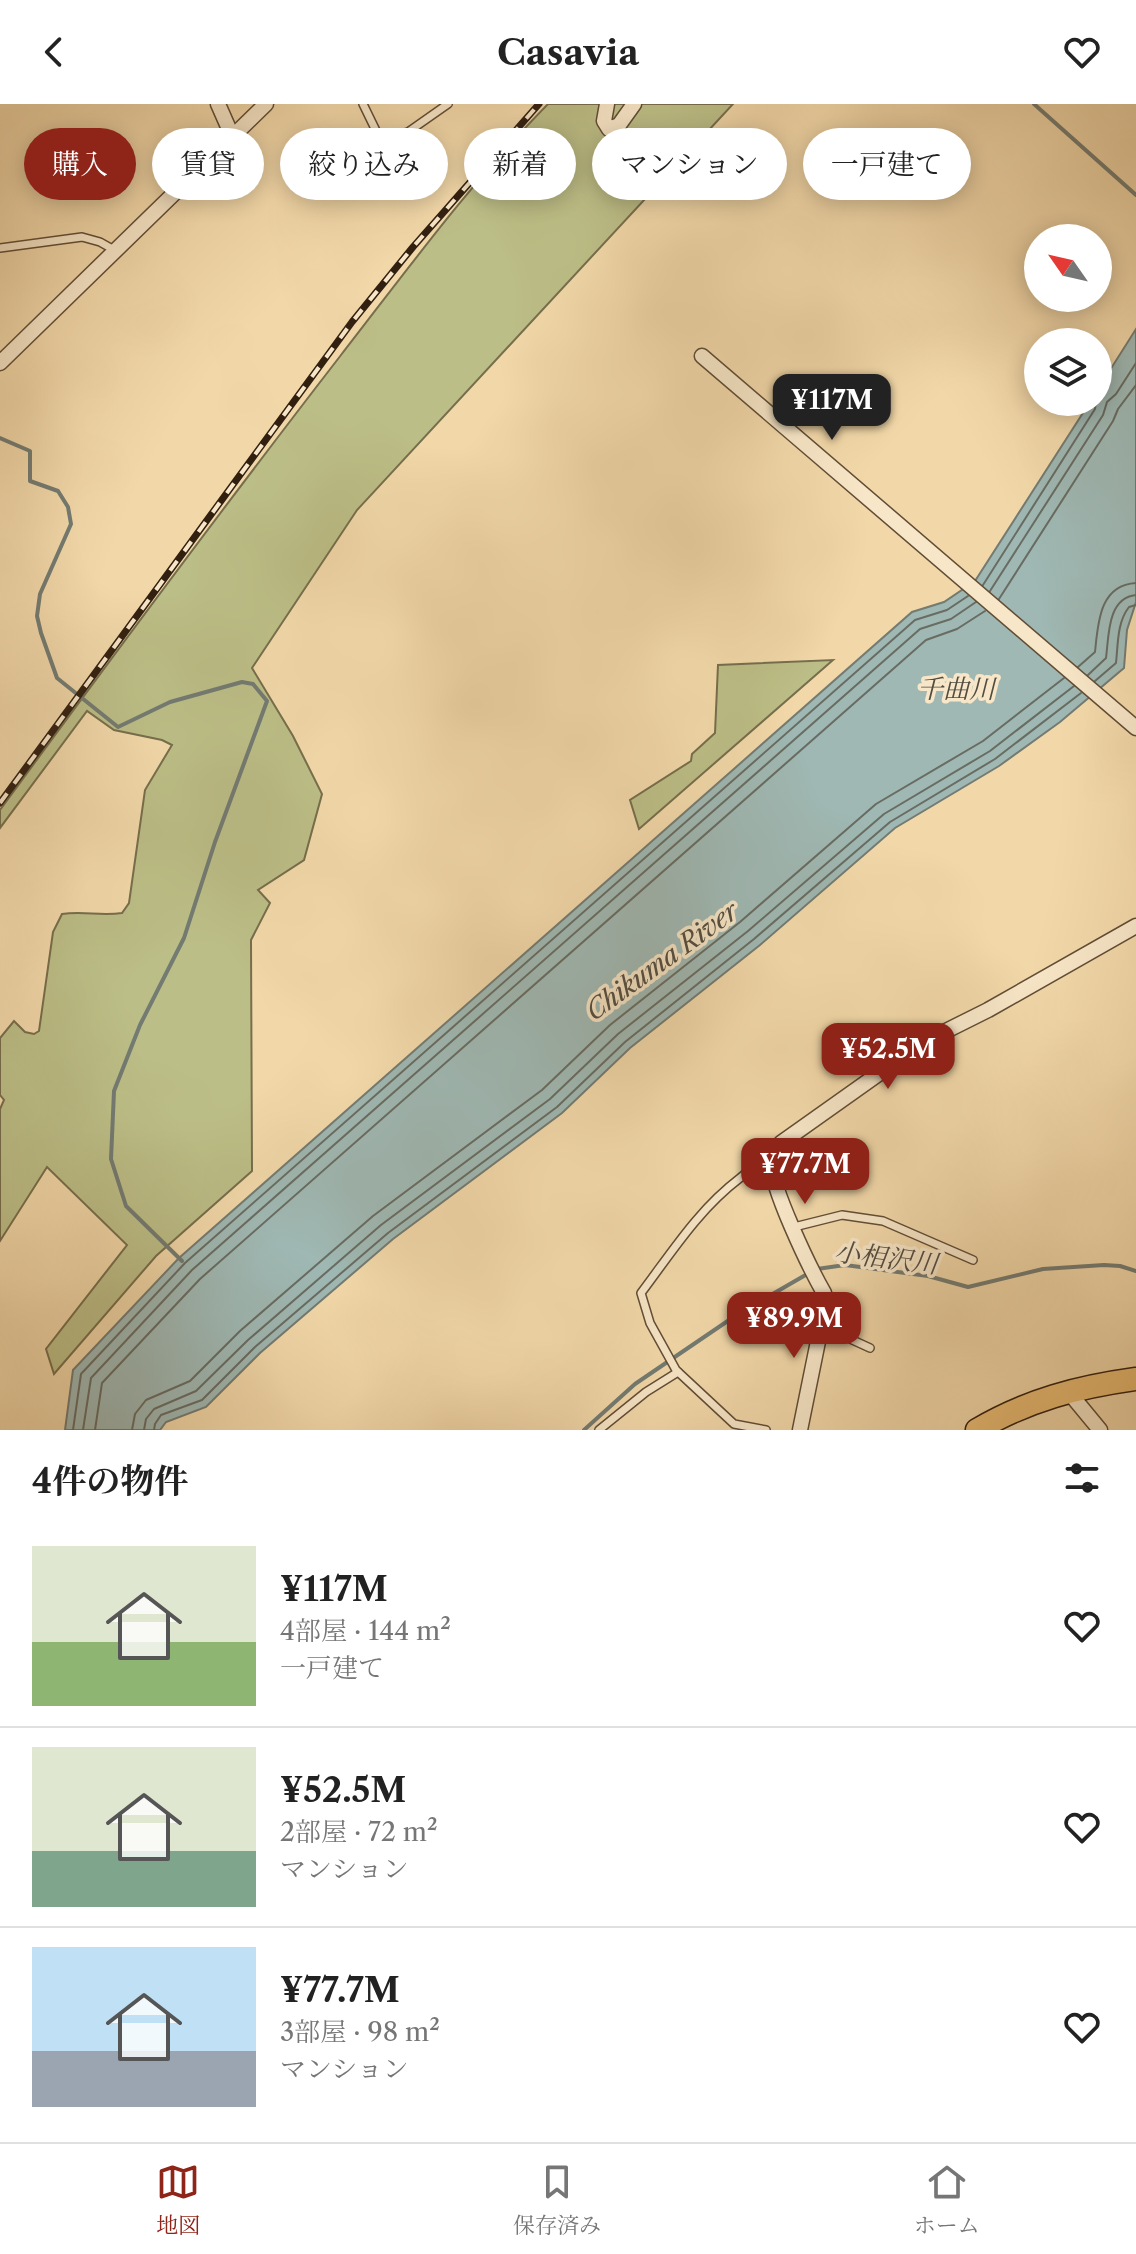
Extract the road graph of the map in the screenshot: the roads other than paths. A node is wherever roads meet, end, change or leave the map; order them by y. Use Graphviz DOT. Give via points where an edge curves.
graph roads {
  1 [pos="218,104"];
  2 [pos="266,104"];
  3 [pos="363,104"];
  4 [pos="448,104"];
  5 [pos="607,104"];
  6 [pos="634,104"];
  7 [pos="229,128"];
  8 [pos="243,128"];
  9 [pos="169,200"];
  10 [pos="0,248"];
  11 [pos="116,251"];
  12 [pos="702,356"];
  13 [pos="0,363"];
  14 [pos="1133,725"];
  15 [pos="1136,926"];
  16 [pos="772,1160"];
  17 [pos="794,1227"];
  18 [pos="973,1260"];
  19 [pos="820,1325"];
  20 [pos="870,1348"];
  21 [pos="677,1371"];
  22 [pos="1136,1379"];
  23 [pos="1070,1390"];
  24 [pos="599,1430"];
  25 [pos="766,1430"];
  26 [pos="800,1430"];
  27 [pos="977,1430"];
  28 [pos="1100,1430"];
  1 -- 7 [label="street"];
  2 -- 8 [label="street"];
  3 -- 4 [label="lane" via="380,139 408,132"];
  5 -- 6 [label="street" via="604,121 609,129 619,125"];
  9 -- 11 [label="street"];
  10 -- 11 [label="lane" via="82,237"];
  11 -- 13 [label="street"];
  12 -- 14 [label="street"];
  15 -- 16 [label="street" via="922,1043 781,1143"];
  16 -- 17 [label="street" via="776,1187"];
  16 -- 21 [label="lane" via="760,1162 717,1196 641,1293 650,1323"];
  17 -- 18 [label="lane" via="842,1215 883,1221"];
  17 -- 19 [label="street" via="826,1302"];
  19 -- 20 [label="lane"];
  19 -- 26 [label="street"];
  21 -- 24 [label="lane"];
  21 -- 25 [label="lane" via="734,1424"];
  22 -- 23 [label="main road"];
  23 -- 27 [label="main road" via="1024,1405"];
  23 -- 28 [label="street"];
}
